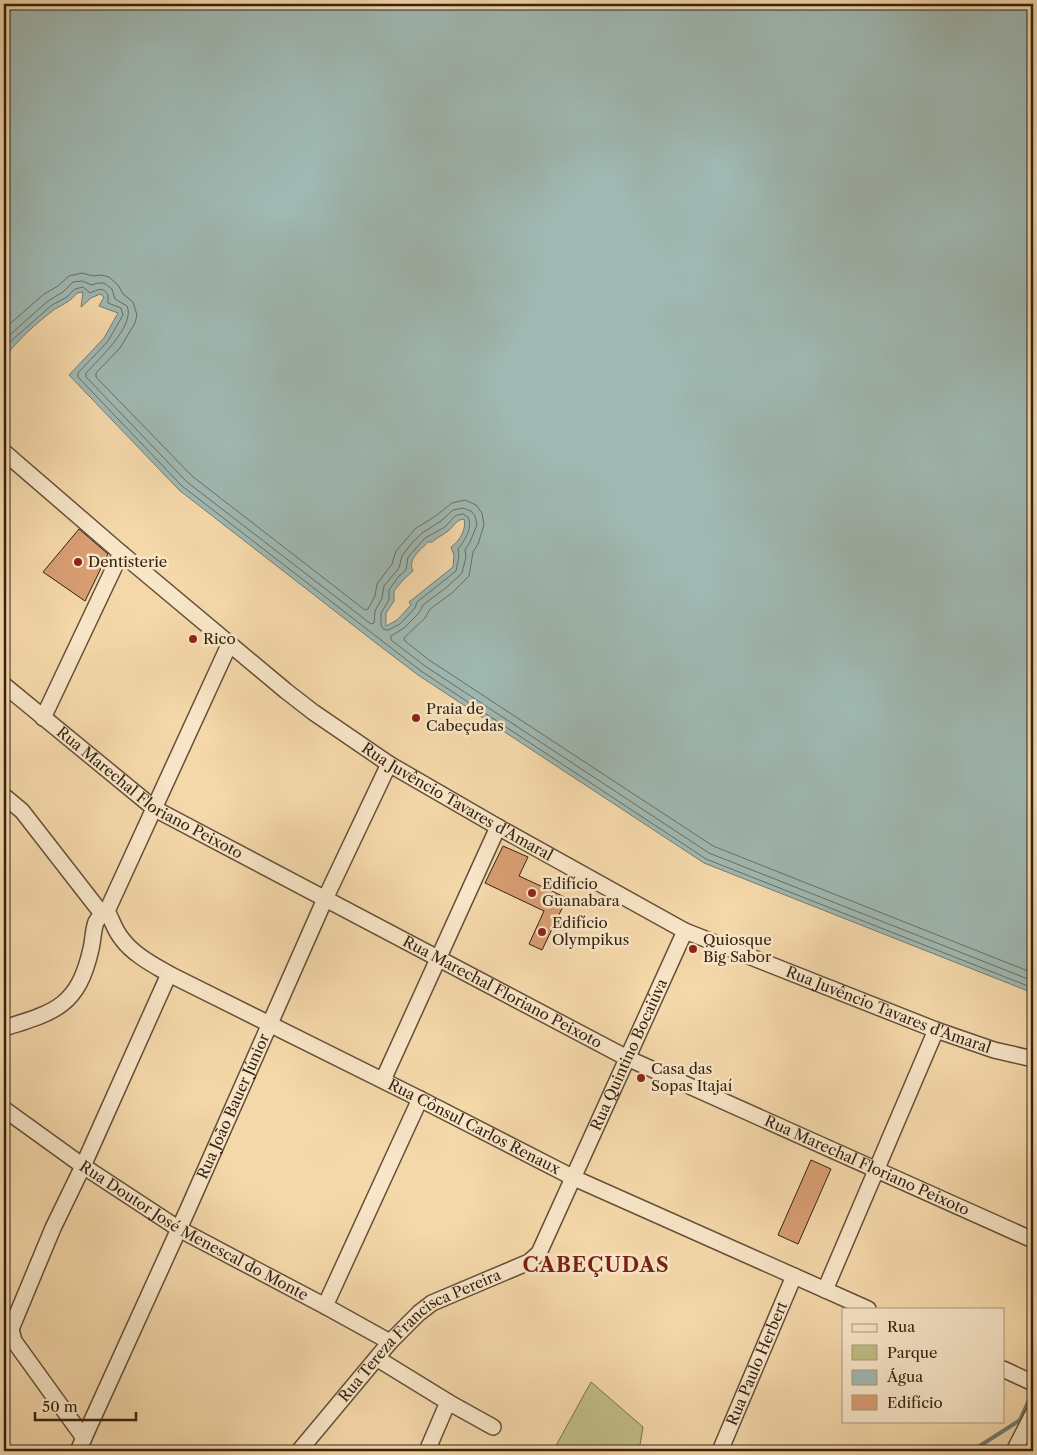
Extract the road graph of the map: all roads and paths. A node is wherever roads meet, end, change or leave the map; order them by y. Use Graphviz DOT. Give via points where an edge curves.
graph roads {
  1 [pos="4,452"];
  2 [pos="121,553"];
  3 [pos="229,645"];
  4 [pos="4,685"];
  5 [pos="43,718"];
  6 [pos="389,764"];
  7 [pos="4,796"];
  8 [pos="154,809"];
  9 [pos="498,827"];
  10 [pos="325,899"];
  11 [pos="107,911"];
  12 [pos="684,931"];
  13 [pos="438,958"];
  14 [pos="169,974"];
  15 [pos="271,1024"];
  16 [pos="4,1028"];
  17 [pos="936,1030"];
  18 [pos="627,1058"];
  19 [pos="1033,1059"];
  20 [pos="383,1080"];
  21 [pos="420,1099"];
  22 [pos="4,1108"];
  23 [pos="83,1166"];
  24 [pos="877,1170"];
  25 [pos="574,1178"];
  26 [pos="178,1229"];
  27 [pos="1033,1240"];
  28 [pos="794,1276"];
  29 [pos="825,1290"];
  30 [pos="325,1306"];
  31 [pos="866,1308"];
  32 [pos="390,1342"];
  33 [pos="378,1359"];
  34 [pos="1004,1369"];
  35 [pos="1031,1377"];
  36 [pos="448,1402"];
  37 [pos="1033,1414"];
  38 [pos="493,1427"];
  39 [pos="81,1444"];
  40 [pos="299,1451"];
  41 [pos="427,1451"];
  42 [pos="720,1451"];
  43 [pos="1014,1451"];
  1 -- 2 [label="street, Rua Juvêncio Tavares d'Amaral"];
  2 -- 3 [label="street, Rua Juvêncio Tavares d'Amaral"];
  2 -- 5 [label="street"];
  3 -- 6 [label="street, Rua Juvêncio Tavares d'Amaral" via="312,712"];
  3 -- 8 [label="street"];
  4 -- 5 [label="street, Rua Marechal Floriano Peixoto"];
  5 -- 8 [label="street, Rua Marechal Floriano Peixoto"];
  6 -- 9 [label="street, Rua Juvêncio Tavares d'Amaral"];
  6 -- 10 [label="street, Rua João Bauer Júnior"];
  7 -- 11 [label="street" via="22,811 99,910"];
  8 -- 10 [label="street, Rua Marechal Floriano Peixoto"];
  8 -- 11 [label="street"];
  9 -- 12 [label="street, Rua Juvêncio Tavares d'Amaral"];
  9 -- 13 [label="street"];
  10 -- 13 [label="street, Rua Marechal Floriano Peixoto"];
  10 -- 15 [label="street, Rua João Bauer Júnior"];
  11 -- 14 [label="street, Rua Cônsul Carlos Renaux" via="120,938 143,960"];
  11 -- 16 [label="street" via="96,922 84,976 68,1000 40,1016"];
  12 -- 17 [label="street, Rua Juvêncio Tavares d'Amaral"];
  12 -- 18 [label="street, Rua Quintino Bocaiúva"];
  13 -- 18 [label="street, Rua Marechal Floriano Peixoto"];
  13 -- 20 [label="street"];
  14 -- 15 [label="street, Rua Cônsul Carlos Renaux"];
  14 -- 23 [label="street"];
  15 -- 20 [label="street, Rua Cônsul Carlos Renaux"];
  15 -- 26 [label="street, Rua João Bauer Júnior"];
  17 -- 19 [label="street, Rua Juvêncio Tavares d'Amaral" via="994,1050"];
  17 -- 24 [label="street"];
  18 -- 24 [label="street, Rua Marechal Floriano Peixoto"];
  18 -- 25 [label="street, Rua Quintino Bocaiúva"];
  20 -- 21 [label="street, Rua Cônsul Carlos Renaux"];
  21 -- 25 [label="street, Rua Cônsul Carlos Renaux"];
  21 -- 30 [label="street"];
  22 -- 23 [label="street, Rua Doutor José Menescal do Monte"];
  23 -- 26 [label="street, Rua Doutor José Menescal do Monte"];
  23 -- 39 [label="street" via="53,1228 12,1324 11,1334"];
  24 -- 27 [label="street, Rua Marechal Floriano Peixoto"];
  24 -- 29 [label="street"];
  25 -- 28 [label="street, Rua Cônsul Carlos Renaux"];
  25 -- 32 [label="street, Rua Tereza Francisca Pereira" via="539,1253 529,1262 432,1303"];
  26 -- 30 [label="street, Rua Doutor José Menescal do Monte"];
  26 -- 39 [label="street, Rua João Bauer Júnior"];
  28 -- 29 [label="street, Rua Cônsul Carlos Renaux"];
  28 -- 42 [label="street, Rua Paulo Herbert"];
  29 -- 31 [label="street, Rua Cônsul Carlos Renaux"];
  30 -- 32 [label="street, Rua Doutor José Menescal do Monte"];
  32 -- 33 [label="street, Rua Tereza Francisca Pereira"];
  33 -- 36 [label="street"];
  33 -- 40 [label="street, Rua Tereza Francisca Pereira"];
  34 -- 35 [label="street"];
  36 -- 38 [label="street"];
  36 -- 41 [label="street"];
  37 -- 43 [label="street"];
}
